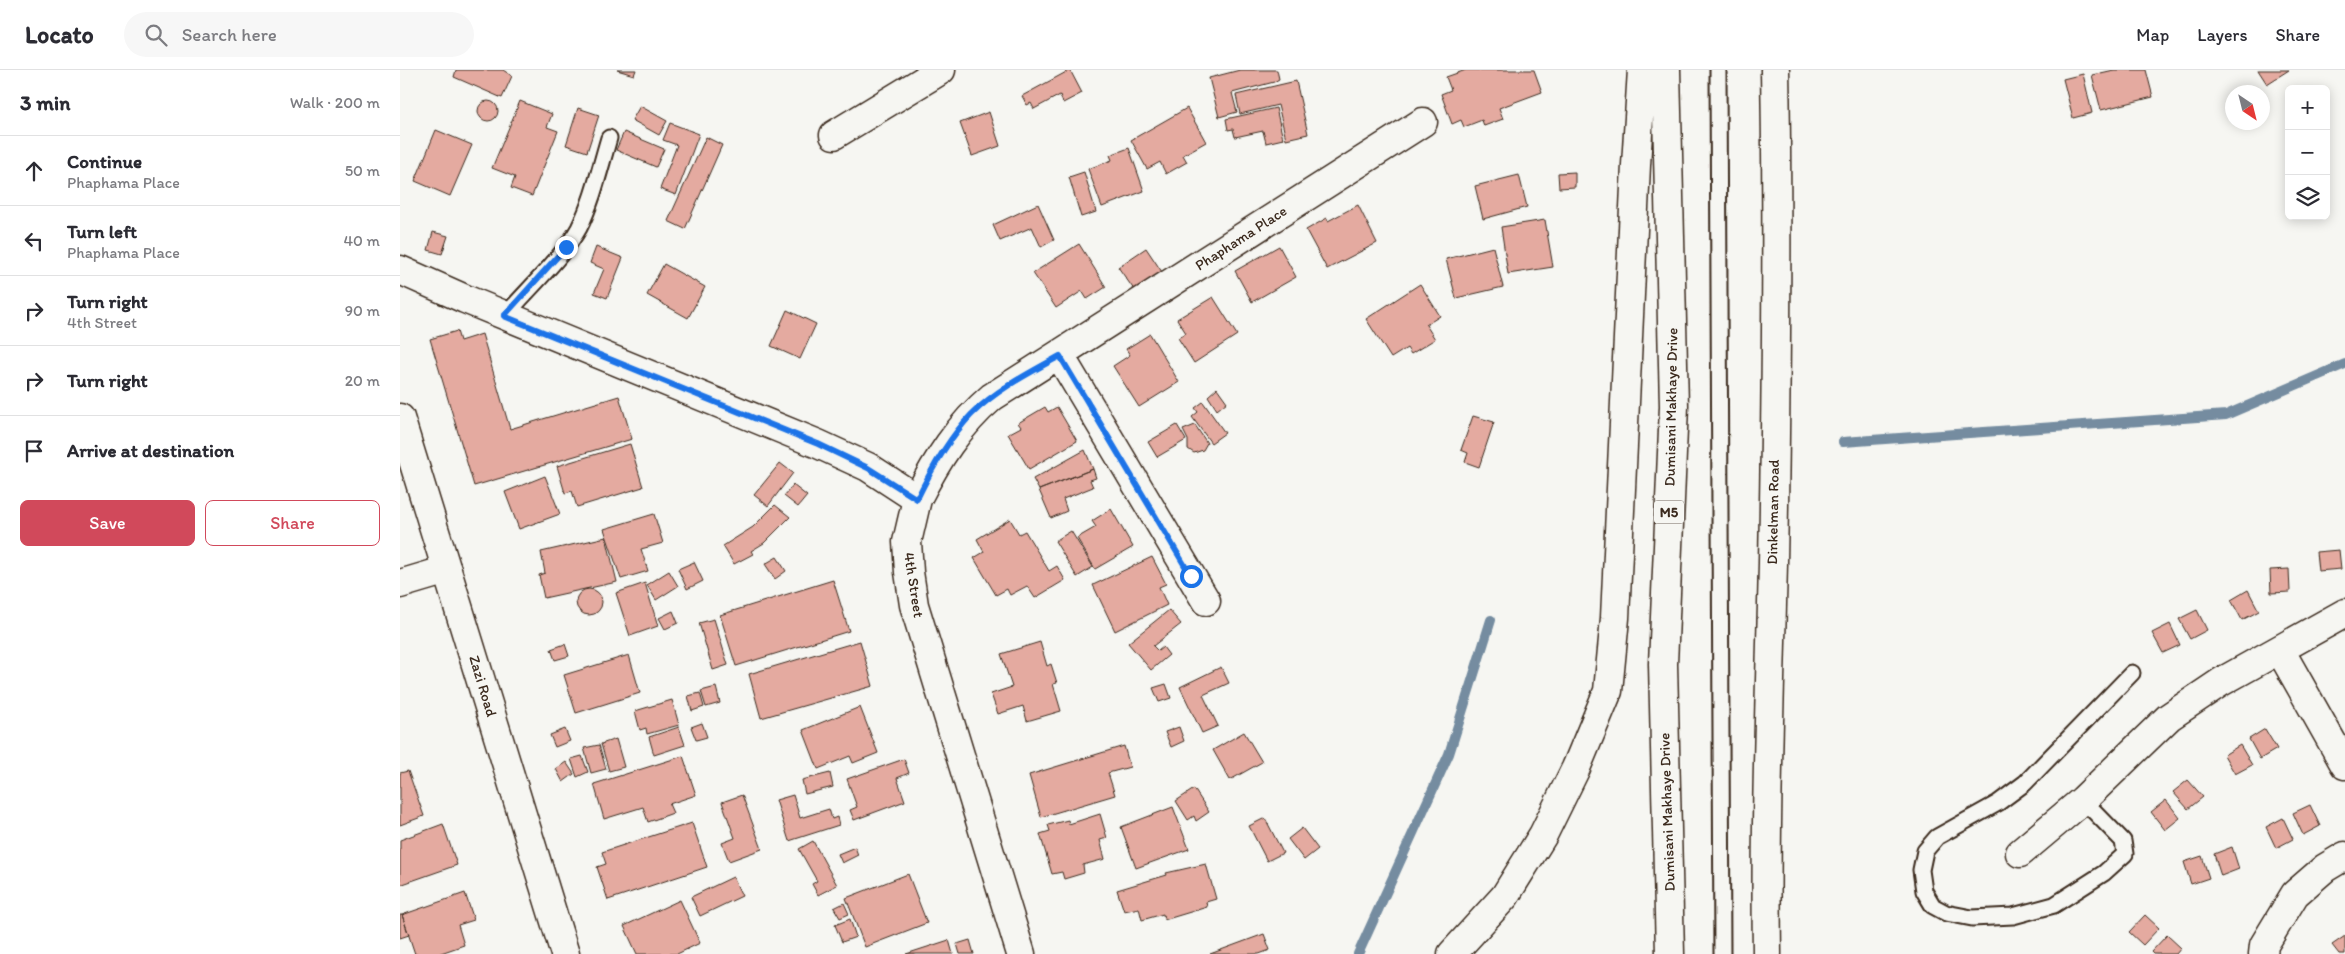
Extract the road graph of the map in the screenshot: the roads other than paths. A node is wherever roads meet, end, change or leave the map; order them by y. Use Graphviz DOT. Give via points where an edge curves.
graph roads {
  1 [pos="941,70"];
  2 [pos="1642,70"];
  3 [pos="1666,70"];
  4 [pos="1718,70"];
  5 [pos="1776,70"];
  6 [pos="1423,122"];
  7 [pos="834,135"];
  8 [pos="609,138"];
  9 [pos="400,270"];
  10 [pos="504,316"];
  11 [pos="1060,356"];
  12 [pos="400,418"];
  13 [pos="917,499"];
  14 [pos="447,570"];
  15 [pos="400,584"];
  16 [pos="1206,601"];
  17 [pos="2345,613"];
  18 [pos="2280,650"];
  19 [pos="2132,673"];
  20 [pos="2345,765"];
  21 [pos="2082,800"];
  22 [pos="2020,853"];
  23 [pos="2345,856"];
  24 [pos="565,954"];
  25 [pos="1021,954"];
  26 [pos="1452,954"];
  27 [pos="1670,954"];
  28 [pos="1722,954"];
  29 [pos="1767,954"];
  30 [pos="2263,954"];
  1 -- 7 [label="street"];
  2 -- 26 [label="street" via="1615,618 1608,691 1576,768 1543,835 1505,896"];
  3 -- 27 [label="street, Dumisani Makhaye Drive / M5" via="1674,406 1663,664"];
  4 -- 28 [label="lane"];
  5 -- 29 [label="street, Dinkelman Road" via="1774,527"];
  6 -- 11 [label="street, Phaphama Place"];
  8 -- 10 [label="lane" via="588,208 578,229 566,247"];
  9 -- 10 [label="street"];
  10 -- 13 [label="street" via="818,444 868,468"];
  11 -- 13 [label="street, Phaphama Place" via="1014,382 971,415 954,435"];
  11 -- 16 [label="street"];
  12 -- 14 [label="street, Zazi Road"];
  13 -- 25 [label="street, 4th Street" via="907,542 914,605"];
  14 -- 15 [label="street"];
  14 -- 24 [label="street, Zazi Road"];
  17 -- 18 [label="street"];
  18 -- 20 [label="street"];
  18 -- 21 [label="street" via="2221,682 2169,717"];
  19 -- 21 [label="lane" via="2025,783 1998,803 1950,828 1925,851 1921,870 1924,890 1933,906 1946,913 1972,918 2014,916 2054,905 2104,872 2125,854 2122,841"];
  21 -- 22 [label="street"];
  23 -- 30 [label="street" via="2325,868 2295,894 2264,944"];
}
